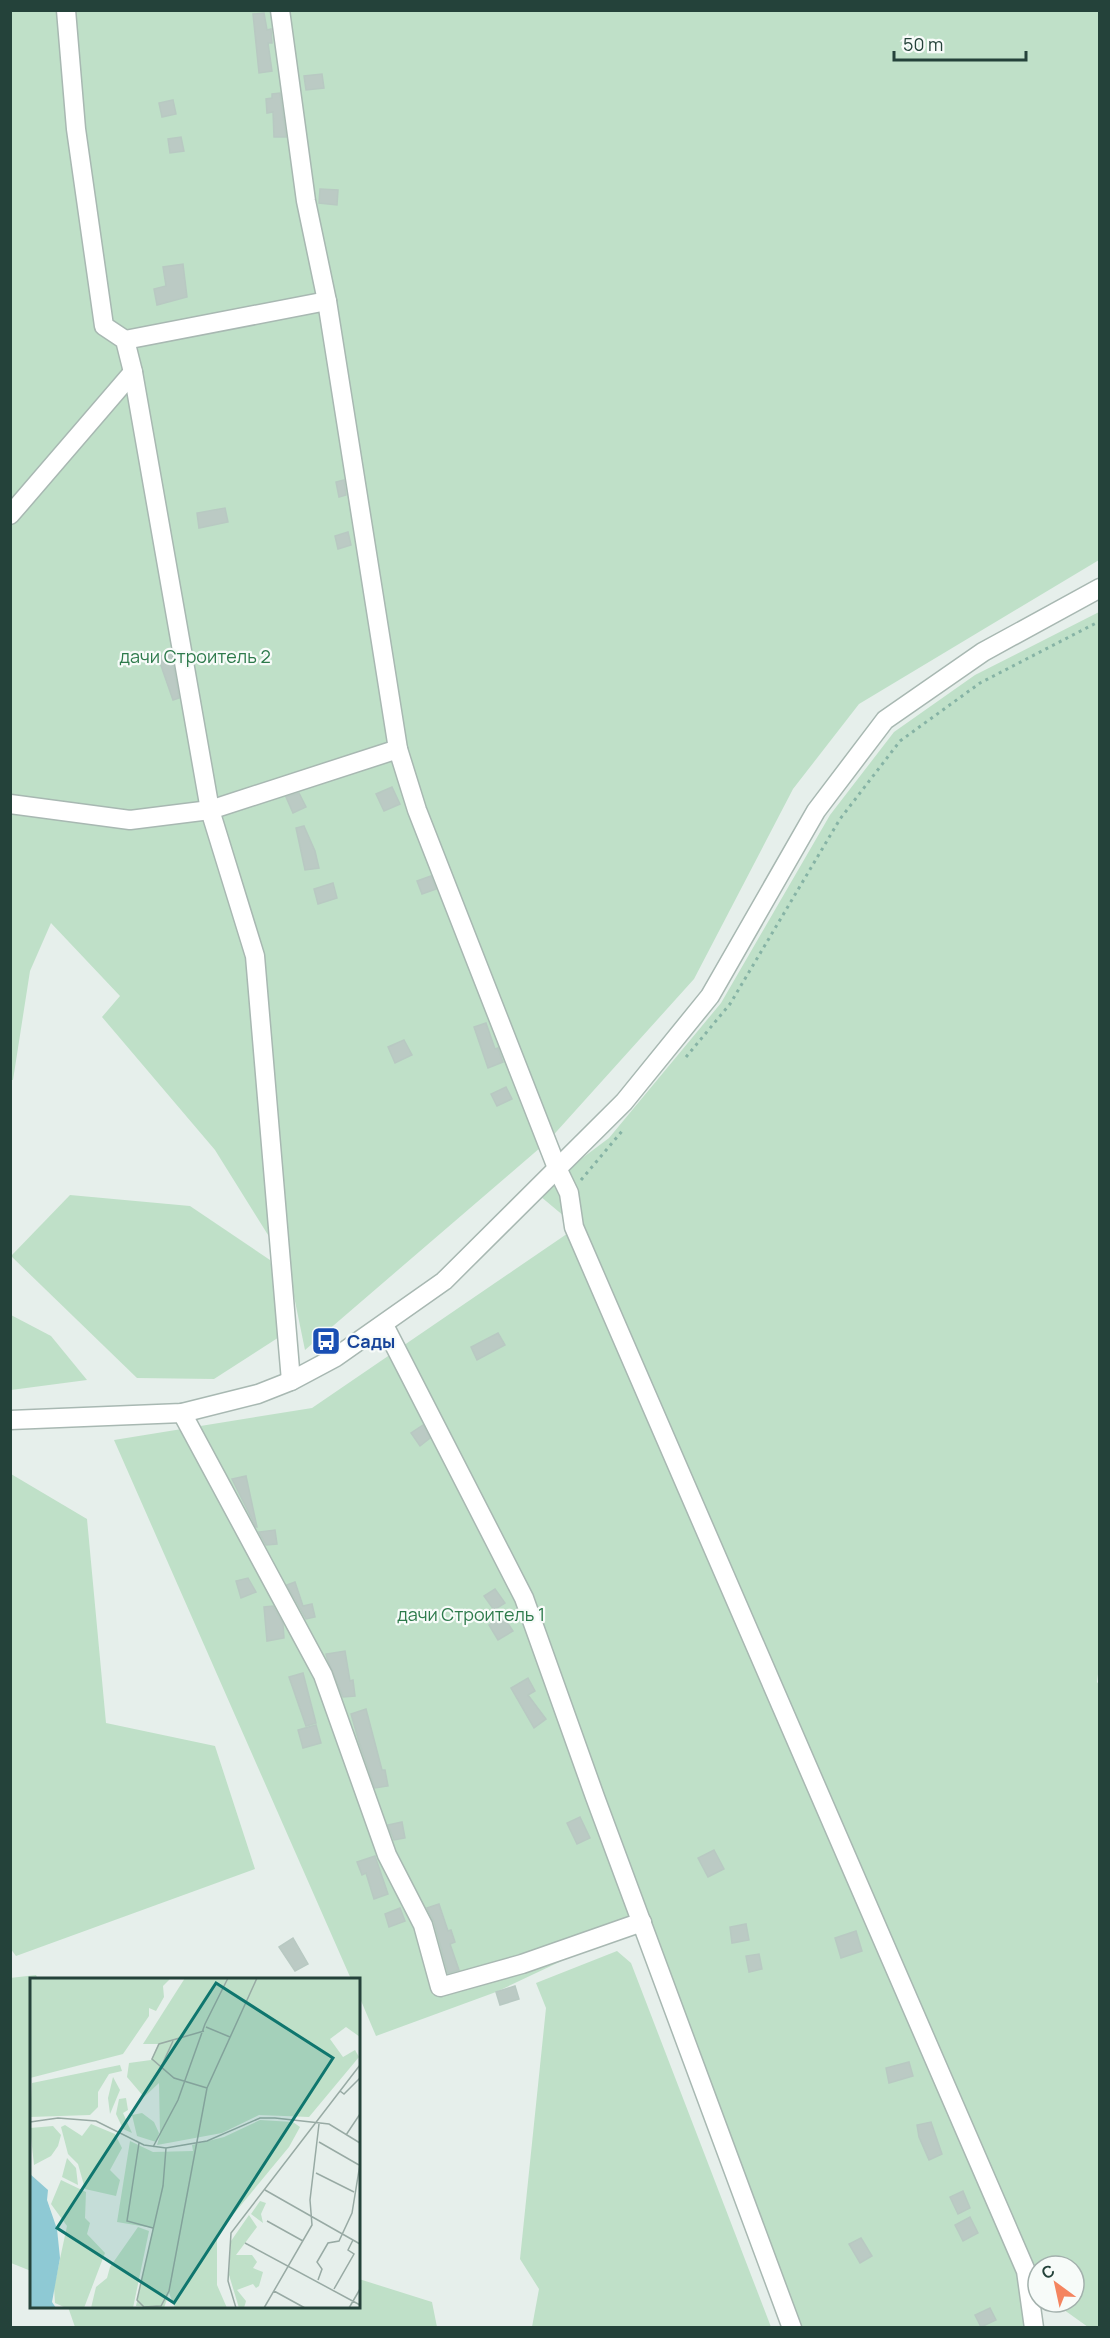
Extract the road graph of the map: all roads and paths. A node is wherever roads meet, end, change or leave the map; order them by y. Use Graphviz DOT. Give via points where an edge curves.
graph roads {
  1 [pos="66,10"];
  2 [pos="280,10"];
  3 [pos="327,301"];
  4 [pos="125,340"];
  5 [pos="133,372"];
  6 [pos="10,515"];
  7 [pos="1100,588"];
  8 [pos="1100,621"];
  9 [pos="398,749"];
  10 [pos="10,804"];
  11 [pos="210,810"];
  12 [pos="684,1058"];
  13 [pos="631,1121"];
  14 [pos="557,1168"];
  15 [pos="570,1193"];
  16 [pos="384,1325"];
  17 [pos="291,1381"];
  18 [pos="182,1413"];
  19 [pos="10,1420"];
  20 [pos="642,1922"];
  21 [pos="792,2328"];
  22 [pos="1034,2328"];
  1 -- 4 [label="street" via="76,129 104,326"];
  2 -- 3 [label="street" via="306,201"];
  3 -- 4 [label="street"];
  3 -- 9 [label="street"];
  4 -- 5 [label="street"];
  5 -- 6 [label="street"];
  5 -- 11 [label="street"];
  7 -- 14 [label="street" via="983,652 885,720 816,811 710,996 624,1102"];
  8 -- 12 [label="path" via="980,683 900,741 840,819 730,1005"];
  9 -- 11 [label="street"];
  9 -- 14 [label="street" via="417,810"];
  10 -- 11 [label="street" via="130,820"];
  11 -- 17 [label="street" via="255,956"];
  13 -- 15 [label="path"];
  14 -- 15 [label="street"];
  14 -- 16 [label="street" via="444,1281"];
  15 -- 22 [label="street" via="574,1227 1026,2271"];
  16 -- 17 [label="street"];
  16 -- 20 [label="street" via="524,1598"];
  17 -- 18 [label="street" via="224,1404"];
  18 -- 19 [label="street"];
  18 -- 20 [label="street" via="322,1675 387,1855 423,1925 440,1987 522,1964"];
  20 -- 21 [label="street"];
}
